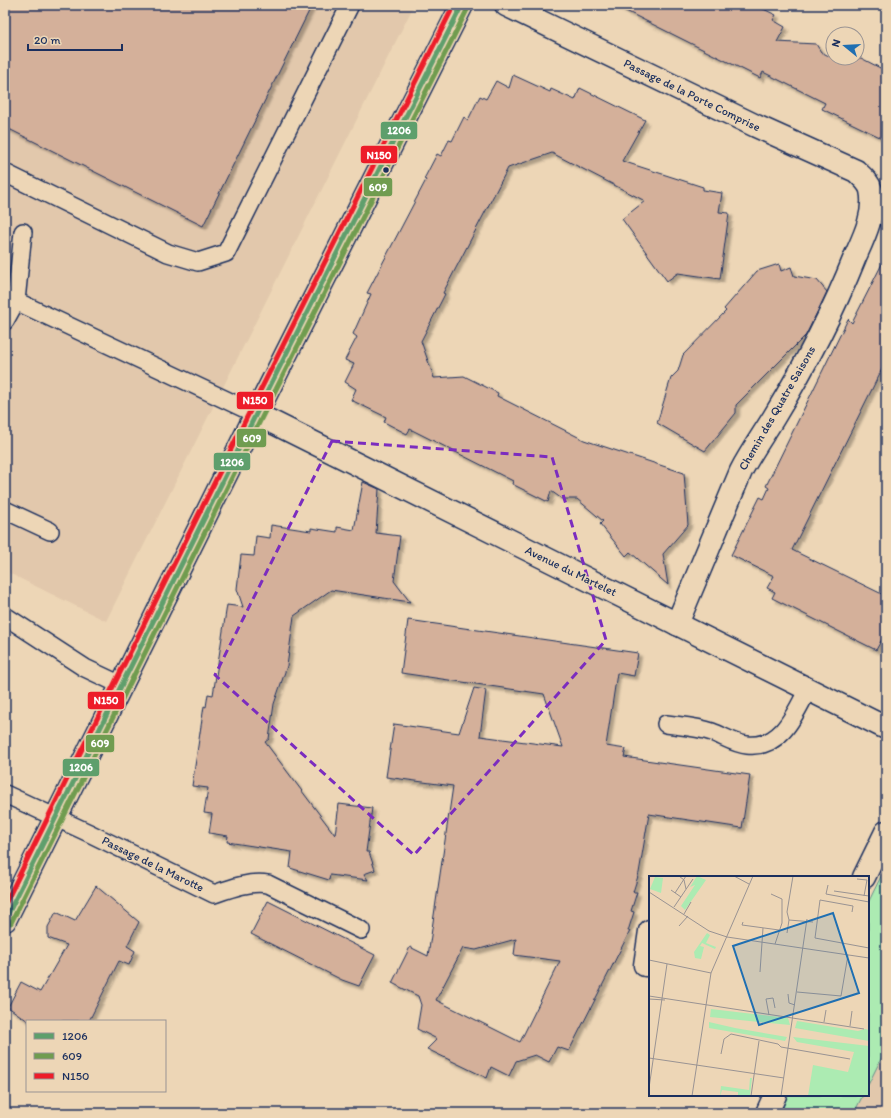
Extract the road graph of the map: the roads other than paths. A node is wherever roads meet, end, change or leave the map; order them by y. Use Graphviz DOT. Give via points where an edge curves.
graph roads {
  1 [pos="350,5"];
  2 [pos="462,5"];
  3 [pos="506,5"];
  4 [pos="5,173"];
  5 [pos="871,191"];
  6 [pos="23,232"];
  7 [pos="10,299"];
  8 [pos="5,322"];
  9 [pos="256,414"];
  10 [pos="5,510"];
  11 [pos="50,531"];
  12 [pos="5,616"];
  13 [pos="677,624"];
  14 [pos="121,685"];
  15 [pos="808,689"];
  16 [pos="666,724"];
  17 [pos="886,728"];
  18 [pos="5,794"];
  19 [pos="56,817"];
  20 [pos="886,832"];
  21 [pos="864,876"];
  22 [pos="5,920"];
  23 [pos="361,930"];
  24 [pos="649,938"];
  25 [pos="649,965"];
  26 [pos="775,1096"];
  27 [pos="767,1113"];
  1 -- 4 [label="lane" via="226,253 198,262 168,253"];
  2 -- 9 [label="street"];
  3 -- 5 [label="street, Passage de la Porte Comprise" via="756,126 856,171 867,182"];
  5 -- 13 [label="street, Chemin des Quatre Saisons" via="871,211 866,230 836,305 775,416 740,470"];
  6 -- 7 [label="lane"];
  7 -- 8 [label="lane"];
  7 -- 9 [label="lane"];
  9 -- 13 [label="street, Avenue du Martelet"];
  9 -- 14 [label="street"];
  10 -- 11 [label="lane"];
  12 -- 14 [label="lane" via="85,668"];
  13 -- 15 [label="street, Avenue du Martelet"];
  14 -- 19 [label="street"];
  15 -- 16 [label="lane" via="783,732 763,744 746,745 705,730"];
  15 -- 17 [label="street, Avenue du Martelet"];
  18 -- 19 [label="lane, Passage de la Marotte"];
  19 -- 22 [label="street"];
  19 -- 23 [label="lane, Passage de la Marotte" via="214,894 259,882 268,884"];
  20 -- 21 [label="street"];
  24 -- 25 [label="street" via="645,965"];
  26 -- 27 [label="street"];
}
